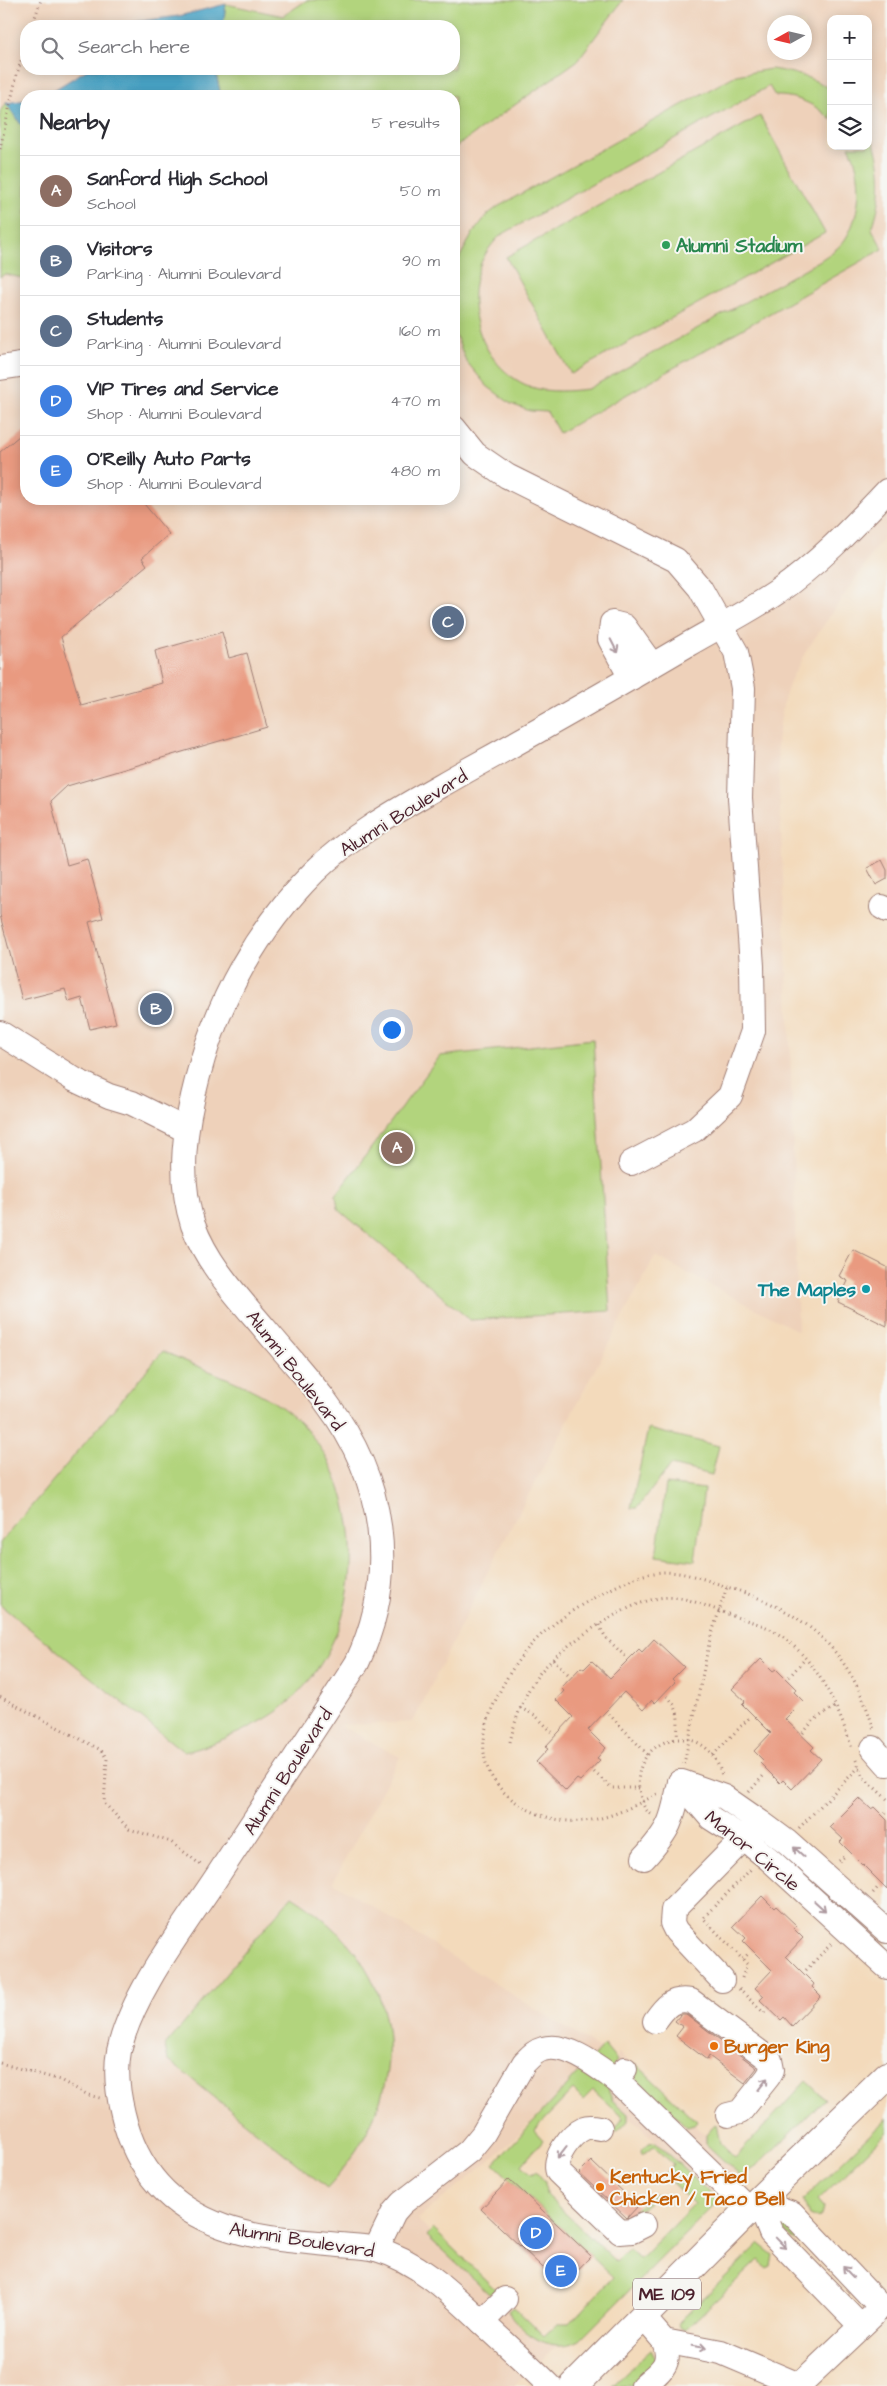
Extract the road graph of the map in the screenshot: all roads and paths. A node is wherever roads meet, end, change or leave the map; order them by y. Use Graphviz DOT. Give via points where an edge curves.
graph roads {
  1 [pos="41,0"];
  2 [pos="34,20"];
  3 [pos="20,64"];
  4 [pos="0,149"];
  5 [pos="20,365"];
  6 [pos="0,368"];
  7 [pos="460,435"];
  8 [pos="887,491"];
  9 [pos="722,624"];
  10 [pos="652,665"];
  11 [pos="631,678"];
  12 [pos="0,1033"];
  13 [pos="186,1130"];
  14 [pos="631,1163"];
  15 [pos="727,1587"];
  16 [pos="720,1610"];
  17 [pos="599,1625"];
  18 [pos="626,1657"];
  19 [pos="806,1658"];
  20 [pos="553,1659"];
  21 [pos="568,1674"];
  22 [pos="789,1677"];
  23 [pos="667,1696"];
  24 [pos="0,1697"];
  25 [pos="836,1706"];
  26 [pos="520,1708"];
  27 [pos="609,1714"];
  28 [pos="751,1716"];
  29 [pos="552,1732"];
  30 [pos="803,1733"];
  31 [pos="677,1738"];
  32 [pos="510,1742"];
  33 [pos="648,1754"];
  34 [pos="713,1755"];
  35 [pos="880,1756"];
  36 [pos="858,1767"];
  37 [pos="594,1772"];
  38 [pos="766,1774"];
  39 [pos="680,1782"];
  40 [pos="639,1788"];
  41 [pos="742,1798"];
  42 [pos="887,1800"];
  43 [pos="752,1830"];
  44 [pos="787,1842"];
  45 [pos="644,1858"];
  46 [pos="757,1863"];
  47 [pos="216,1877"];
  48 [pos="887,1931"];
  49 [pos="833,1942"];
  50 [pos="749,1953"];
  51 [pos="743,1959"];
  52 [pos="887,1967"];
  53 [pos="806,1970"];
  54 [pos="722,1980"];
  55 [pos="766,2011"];
  56 [pos="655,2022"];
  57 [pos="0,2063"];
  58 [pos="887,2076"];
  59 [pos="120,2103"];
  60 [pos="728,2115"];
  61 [pos="600,2128"];
  62 [pos="754,2205"];
  63 [pos="644,2225"];
  64 [pos="376,2249"];
  65 [pos="505,2299"];
  66 [pos="884,2304"];
  67 [pos="644,2318"];
  68 [pos="482,2322"];
  69 [pos="861,2326"];
  70 [pos="664,2341"];
  71 [pos="799,2385"];
  72 [pos="550,2386"];
  73 [pos="574,2386"];
  74 [pos="643,2386"];
  1 -- 2 [label="path"];
  3 -- 4 [label="path"];
  5 -- 6 [label="street"];
  7 -- 9 [label="street" via="475,454 507,476 676,560 700,588"];
  8 -- 9 [label="street, Alumni Boulevard" via="844,537 794,579"];
  9 -- 10 [label="street, Alumni Boulevard"];
  9 -- 14 [label="street" via="736,652 743,688 740,798 754,1031 730,1096 694,1130"];
  10 -- 11 [label="street, Alumni Boulevard"];
  10 -- 11 [label="street, one-way" via="624,626 612,624 610,639"];
  11 -- 13 [label="street, Alumni Boulevard" via="399,810 332,856 315,872 260,936 225,998 201,1062"];
  12 -- 13 [label="street" via="75,1080"];
  13 -- 47 [label="street, Alumni Boulevard" via="183,1176 194,1226 201,1242 242,1302 327,1404 355,1448 369,1478 376,1504 382,1552 376,1610 357,1663"];
  15 -- 16 [label="path"];
  15 -- 35 [label="path" via="773,1603 827,1642 845,1665 869,1713"];
  15 -- 39 [label="path" via="677,1573 652,1573 582,1605 558,1620 521,1655 495,1701 488,1723 484,1756 493,1780 512,1799 539,1814 566,1820 594,1820 625,1810"];
  16 -- 17 [label="path" via="686,1599 654,1599"];
  16 -- 19 [label="path" via="773,1630"];
  16 -- 39 [label="path" via="710,1640"];
  17 -- 18 [label="path" via="606,1638"];
  17 -- 20 [label="path"];
  19 -- 22 [label="path"];
  19 -- 25 [label="path"];
  20 -- 21 [label="path"];
  20 -- 26 [label="path" via="535,1680"];
  23 -- 31 [label="path" via="677,1706"];
  24 -- 47 [label="path" via="101,1750 107,1759 104,1804 129,1829 171,1842"];
  25 -- 30 [label="path" via="814,1720"];
  25 -- 36 [label="path"];
  26 -- 29 [label="path" via="535,1715"];
  26 -- 32 [label="path"];
  27 -- 33 [label="path"];
  28 -- 34 [label="path"];
  35 -- 36 [label="path"];
  36 -- 42 [label="path" via="863,1777"];
  36 -- 44 [label="path"];
  37 -- 40 [label="path" via="612,1788"];
  38 -- 41 [label="path"];
  39 -- 43 [label="street, Manor Circle" via="711,1818"];
  39 -- 45 [label="street" via="673,1818 664,1836"];
  43 -- 44 [label="street, Manor Circle"];
  43 -- 52 [label="street, Manor Circle, one-way"];
  43 -- 54 [label="street" via="673,1910 672,1923 676,1931"];
  48 -- 44 [label="street, Manor Circle, one-way"];
  46 -- 51 [label="path" via="703,1918"];
  47 -- 59 [label="street, Alumni Boulevard" via="132,2010 119,2053"];
  49 -- 53 [label="path"];
  50 -- 51 [label="path"];
  51 -- 55 [label="path" via="747,1964 736,1986 764,2013"];
  60 -- 56 [label="street, one-way" via="740,2112 768,2077 772,2070 770,2060 691,2001 672,2002"];
  57 -- 59 [label="path" via="60,2080 88,2095"];
  58 -- 62 [label="highway, ME 109"];
  59 -- 64 [label="street, Alumni Boulevard" via="131,2145 141,2163 183,2208 245,2234"];
  61 -- 63 [label="street, one-way" via="585,2128 576,2136 558,2155 558,2172 620,2232"];
  62 -- 64 [label="street" via="690,2141 647,2122 621,2074 554,2047 534,2053 524,2063 483,2134 469,2151 402,2203 394,2212"];
  66 -- 62 [label="street, one-way" via="792,2213"];
  62 -- 67 [label="highway, ME 109"];
  62 -- 69 [label="street, one-way" via="771,2233"];
  64 -- 68 [label="street, Alumni Boulevard" via="426,2274"];
  65 -- 68 [label="street"];
  66 -- 69 [label="street"];
  67 -- 70 [label="street"];
  67 -- 73 [label="highway, ME 109"];
  68 -- 72 [label="street, Alumni Boulevard"];
  69 -- 71 [label="street"];
  70 -- 71 [label="street, one-way" via="721,2352"];
  70 -- 74 [label="street" via="668,2351 664,2366"];
}
